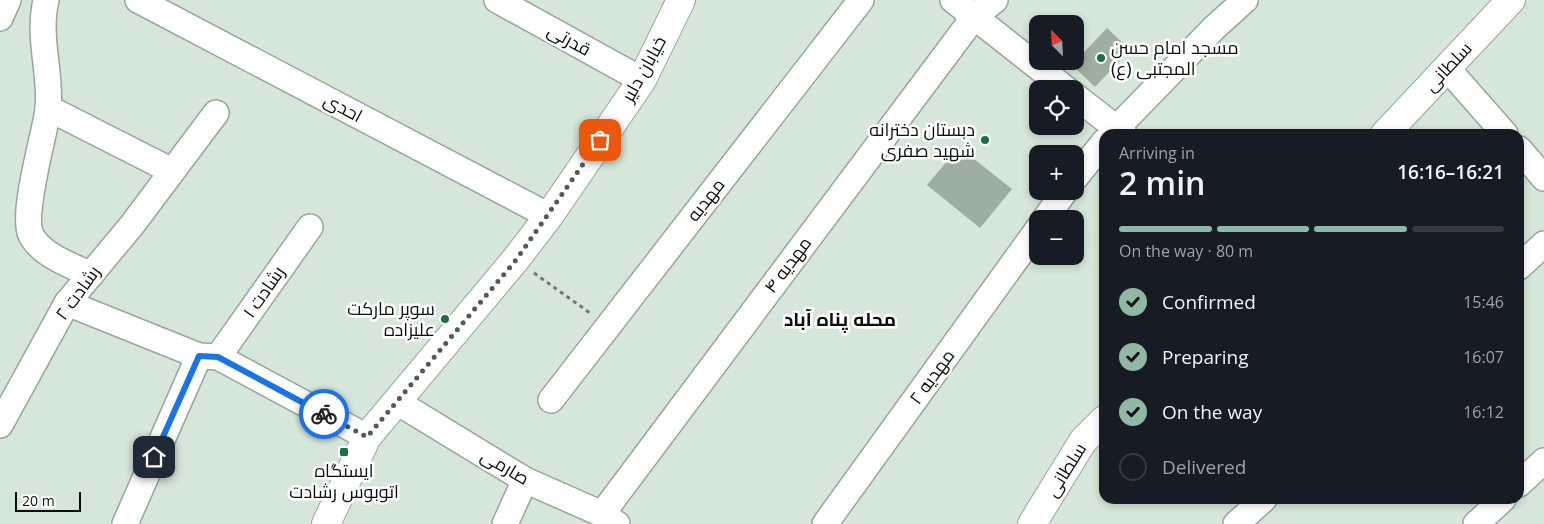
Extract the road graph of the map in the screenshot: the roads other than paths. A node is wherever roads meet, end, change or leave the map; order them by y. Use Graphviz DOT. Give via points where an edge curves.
graph roads {
  1 [pos="8,0"];
  2 [pos="46,0"];
  3 [pos="138,0"];
  4 [pos="497,0"];
  5 [pos="680,0"];
  6 [pos="861,0"];
  7 [pos="953,0"];
  8 [pos="995,0"];
  9 [pos="1245,0"];
  10 [pos="1511,0"];
  11 [pos="974,17"];
  12 [pos="0,18"];
  13 [pos="1447,68"];
  14 [pos="642,80"];
  15 [pos="1054,80"];
  16 [pos="1084,105"];
  17 [pos="48,108"];
  18 [pos="216,113"];
  19 [pos="1108,129"];
  20 [pos="1118,129"];
  21 [pos="1390,129"];
  22 [pos="1501,129"];
  23 [pos="1099,150"];
  24 [pos="1524,155"];
  25 [pos="1084,168"];
  26 [pos="172,171"];
  27 [pos="1544,178"];
  28 [pos="548,216"];
  29 [pos="310,227"];
  30 [pos="1029,241"];
  31 [pos="1544,244"];
  32 [pos="1524,262"];
  33 [pos="90,275"];
  34 [pos="67,303"];
  35 [pos="209,356"];
  36 [pos="551,400"];
  37 [pos="397,402"];
  38 [pos="4,409"];
  39 [pos="1099,425"];
  40 [pos="367,437"];
  41 [pos="1544,461"];
  42 [pos="1524,479"];
  43 [pos="525,480"];
  44 [pos="1258,504"];
  45 [pos="1498,504"];
  46 [pos="610,519"];
  47 [pos="125,524"];
  48 [pos="326,524"];
  49 [pos="505,524"];
  50 [pos="825,524"];
  51 [pos="1032,524"];
  52 [pos="1236,524"];
  53 [pos="1476,524"];
  1 -- 12 [label="street"];
  2 -- 17 [label="street" via="42,17"];
  3 -- 28 [label="street, احدی"];
  4 -- 14 [label="street, قدرتی"];
  5 -- 14 [label="street, خیابان دلیر"];
  6 -- 36 [label="street, مهدیه"];
  7 -- 11 [label="street"];
  8 -- 11 [label="street, مهدیه ۴"];
  9 -- 20 [label="street"];
  10 -- 13 [label="street, سلطانی"];
  11 -- 15 [label="street"];
  11 -- 46 [label="street, مهدیه ۴"];
  13 -- 21 [label="street, سلطانی"];
  13 -- 22 [label="street"];
  14 -- 28 [label="street, خیابان دلیر"];
  16 -- 19 [label="street"];
  17 -- 26 [label="street"];
  17 -- 33 [label="street" via="28,211 31,234 46,252"];
  18 -- 26 [label="street, رشادت ۲"];
  23 -- 25 [label="street"];
  24 -- 27 [label="street"];
  26 -- 33 [label="street, رشادت ۲"];
  28 -- 37 [label="street, خیابان دلیر" via="516,260"];
  29 -- 35 [label="street, رشادت ۱"];
  30 -- 50 [label="street, مهدیه ۲"];
  31 -- 32 [label="street"];
  33 -- 34 [label="street, رشادت ۲"];
  34 -- 35 [label="street"];
  34 -- 38 [label="street, رشادت ۲"];
  35 -- 40 [label="street"];
  35 -- 47 [label="street, رشادت ۱"];
  37 -- 40 [label="street, خیابان دلیر"];
  37 -- 43 [label="street, صارمی"];
  39 -- 51 [label="street, سلطانی" via="1083,441"];
  40 -- 48 [label="street, خیابان دلیر"];
  41 -- 42 [label="street"];
  43 -- 46 [label="street, صارمی"];
  43 -- 49 [label="street"];
  44 -- 52 [label="street"];
  45 -- 53 [label="street"];
}
